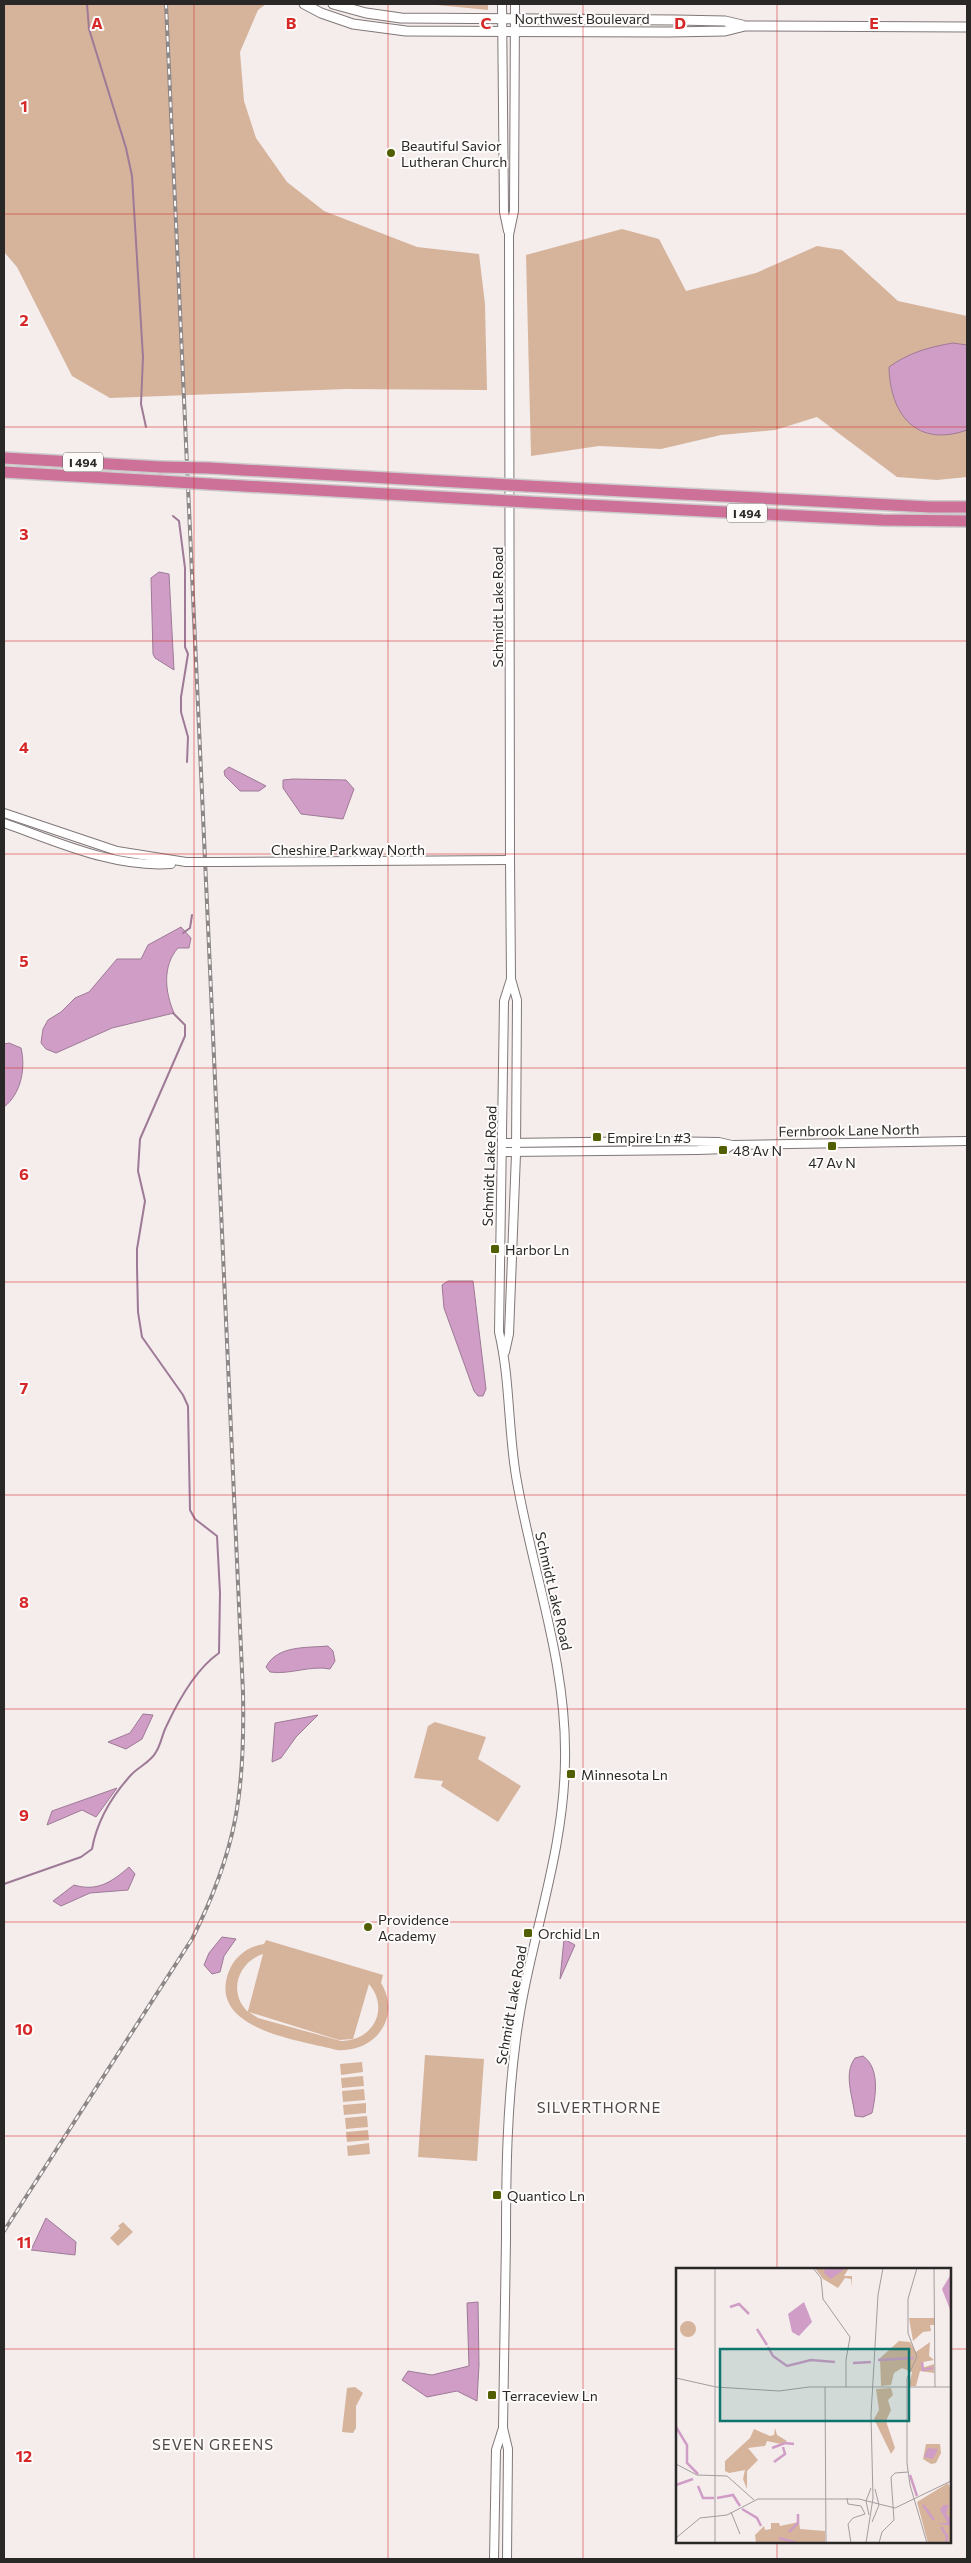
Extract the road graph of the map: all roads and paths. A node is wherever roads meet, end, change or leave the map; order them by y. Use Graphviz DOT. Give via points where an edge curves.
graph roads {
  1 [pos="304,4"];
  2 [pos="333,4"];
  3 [pos="502,4"];
  4 [pos="515,4"];
  5 [pos="502,18"];
  6 [pos="515,18"];
  7 [pos="744,26"];
  8 [pos="967,27"];
  9 [pos="502,31"];
  10 [pos="515,31"];
  11 [pos="509,235"];
  12 [pos="4,458"];
  13 [pos="4,472"];
  14 [pos="967,507"];
  15 [pos="967,521"];
  16 [pos="4,813"];
  17 [pos="4,822"];
  18 [pos="510,860"];
  19 [pos="186,862"];
  20 [pos="511,979"];
  21 [pos="967,1141"];
  22 [pos="504,1142"];
  23 [pos="516,1143"];
  24 [pos="732,1144"];
  25 [pos="503,1152"];
  26 [pos="516,1154"];
  27 [pos="505,1354"];
  28 [pos="503,2428"];
  29 [pos="494,2559"];
  30 [pos="507,2559"];
  1 -- 9 [label="main road, Northwest Boulevard" via="342,20 378,29"];
  2 -- 5 [label="main road, Northwest Boulevard" via="382,16"];
  3 -- 5 [label="street, Schmidt Lake Road"];
  4 -- 6 [label="street, Schmidt Lake Road"];
  5 -- 6 [label="main road, Northwest Boulevard"];
  5 -- 9 [label="street, Schmidt Lake Road"];
  6 -- 7 [label="main road, Northwest Boulevard" via="725,21"];
  6 -- 10 [label="street, Schmidt Lake Road"];
  7 -- 8 [label="main road, Northwest Boulevard"];
  7 -- 10 [label="main road, Northwest Boulevard" via="726,31"];
  9 -- 10 [label="main road, Northwest Boulevard"];
  9 -- 11 [label="street, Schmidt Lake Road" via="504,212"];
  10 -- 11 [label="street, Schmidt Lake Road" via="514,211"];
  11 -- 18 [label="street, Schmidt Lake Road"];
  12 -- 14 [label="highway, I 494, bridge"];
  13 -- 15 [label="highway, I 494, bridge" via="527,502 882,520"];
  16 -- 19 [label="street, Cheshire Parkway North" via="117,852"];
  17 -- 19 [label="street, Cheshire Parkway North" via="123,862"];
  18 -- 19 [label="street, Cheshire Parkway North, bridge"];
  18 -- 20 [label="street, Schmidt Lake Road"];
  20 -- 22 [label="street, Schmidt Lake Road" via="504,1001"];
  20 -- 23 [label="street, Schmidt Lake Road" via="517,1000"];
  21 -- 24 [label="street, Fernbrook Lane North"];
  22 -- 23 [label="street, Fernbrook Lane North"];
  22 -- 25 [label="street, Schmidt Lake Road"];
  23 -- 24 [label="street, Fernbrook Lane North" via="655,1141"];
  23 -- 26 [label="street, Schmidt Lake Road"];
  24 -- 26 [label="street, Fernbrook Lane North" via="726,1149"];
  25 -- 26 [label="street, Fernbrook Lane North"];
  25 -- 27 [label="street, Schmidt Lake Road" via="499,1307"];
  26 -- 27 [label="street, Schmidt Lake Road" via="509,1334"];
  27 -- 28 [label="street, Schmidt Lake Road" via="516,1475 560,1674 565,1760 556,1852 524,1991 510,2084 506,2152"];
  28 -- 29 [label="street, Schmidt Lake Road" via="496,2450"];
  28 -- 30 [label="street, Schmidt Lake Road" via="508,2449"];
}
